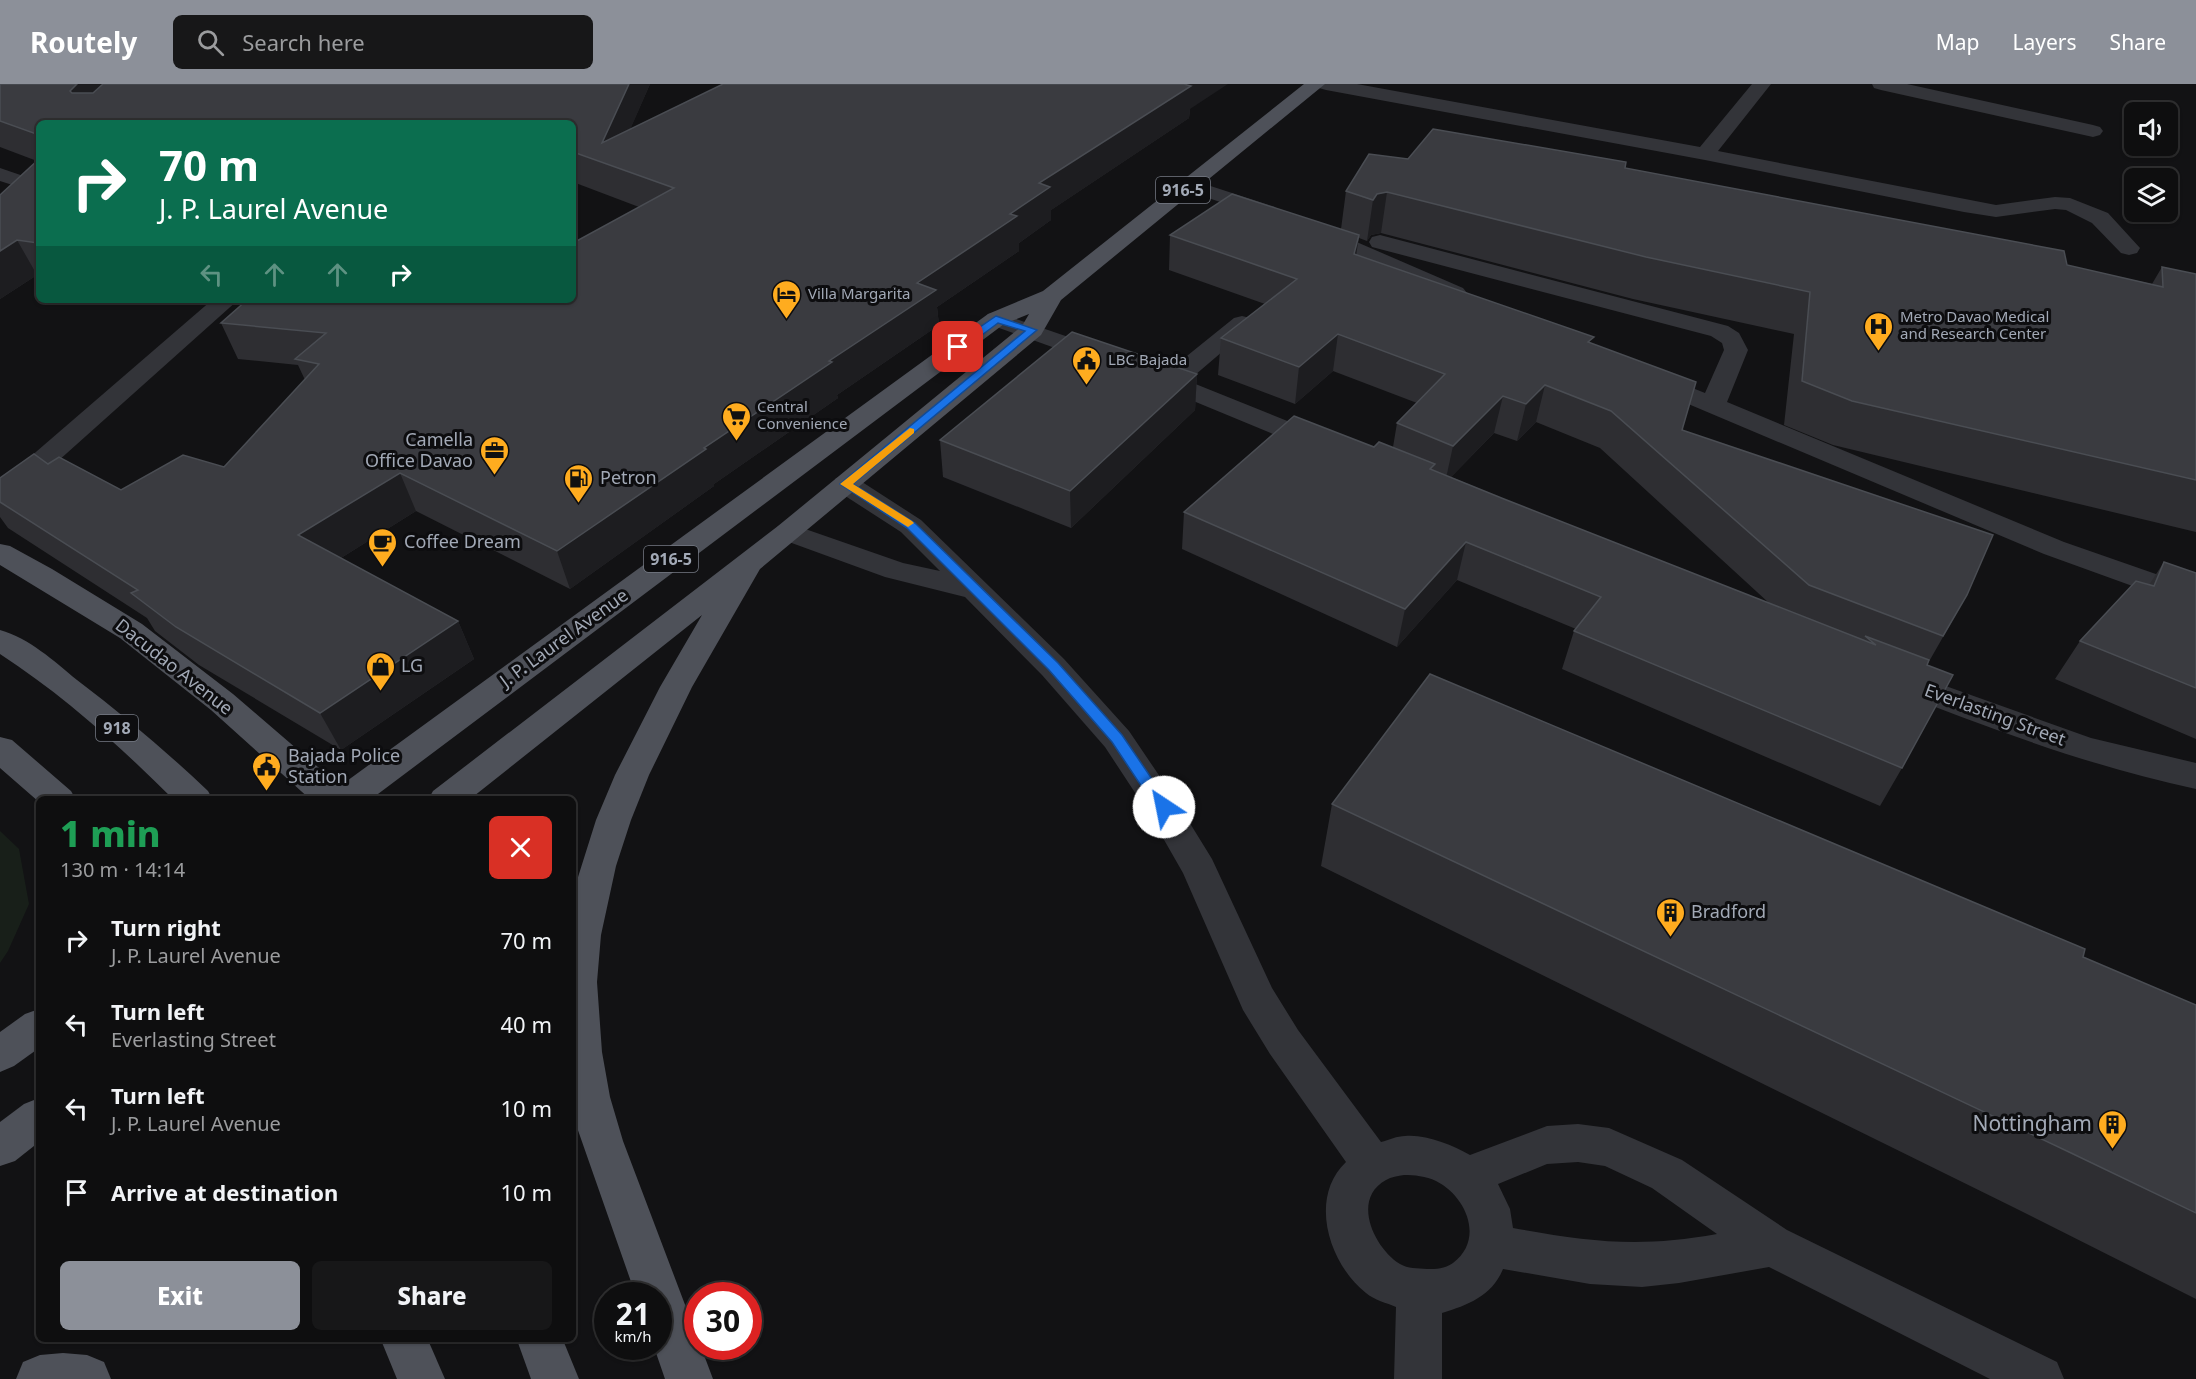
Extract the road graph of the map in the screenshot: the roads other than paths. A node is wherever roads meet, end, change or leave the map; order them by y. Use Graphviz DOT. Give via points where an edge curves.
graph roads {
  1 [pos="1316,84"];
  2 [pos="1326,84"];
  3 [pos="1762,84"];
  4 [pos="1881,84"];
  5 [pos="2093,131"];
  6 [pos="1705,154"];
  7 [pos="0,174"];
  8 [pos="35,181"];
  9 [pos="1189,185"];
  10 [pos="8,201"];
  11 [pos="1294,221"];
  12 [pos="2129,248"];
  13 [pos="1051,296"];
  14 [pos="1472,300"];
  15 [pos="223,303"];
  16 [pos="996,319"];
  17 [pos="1242,323"];
  18 [pos="1032,330"];
  19 [pos="1625,368"];
  20 [pos="1171,382"];
  21 [pos="1712,406"];
  22 [pos="1344,454"];
  23 [pos="846,484"];
  24 [pos="0,498"];
  25 [pos="788,532"];
  26 [pos="0,553"];
  27 [pos="750,561"];
  28 [pos="978,590"];
  29 [pos="2196,599"];
  30 [pos="0,640"];
  31 [pos="1869,668"];
  32 [pos="0,749"];
  33 [pos="2196,776"];
  34 [pos="54,796"];
  35 [pos="192,796"];
  36 [pos="329,796"];
  37 [pos="350,796"];
  38 [pos="450,796"];
  39 [pos="36,1028"];
  40 [pos="0,1054"];
  41 [pos="36,1119"];
  42 [pos="0,1147"];
  43 [pos="1372,1164"];
  44 [pos="1468,1179"];
  45 [pos="1491,1245"];
  46 [pos="1771,1245"];
  47 [pos="1419,1292"];
  48 [pos="405,1342"];
  49 [pos="541,1342"];
  50 [pos="40,1379"];
  51 [pos="87,1379"];
  52 [pos="421,1379"];
  53 [pos="555,1379"];
  54 [pos="689,1379"];
  55 [pos="1418,1379"];
  56 [pos="2040,1379"];
  1 -- 9 [label="main road, J. P. Laurel Avenue / 916-5"];
  2 -- 6 [label="street"];
  3 -- 6 [label="street"];
  4 -- 5 [label="street"];
  6 -- 12 [label="street" via="1996,211 2070,204 2100,218"];
  7 -- 8 [label="street"];
  8 -- 10 [label="street"];
  9 -- 11 [label="street"];
  9 -- 13 [label="main road, J. P. Laurel Avenue / 916-5"];
  11 -- 14 [label="street"];
  11 -- 21 [label="street" via="1720,331 1735,342 1736,350"];
  13 -- 16 [label="main road, J. P. Laurel Avenue / 916-5"];
  13 -- 18 [label="main road, J. P. Laurel Avenue / 916-5"];
  15 -- 24 [label="street"];
  16 -- 18 [label="street"];
  16 -- 37 [label="main road, J. P. Laurel Avenue / 916-5"];
  17 -- 20 [label="street"];
  18 -- 20 [label="street"];
  18 -- 23 [label="main road, J. P. Laurel Avenue / 916-5"];
  19 -- 21 [label="street"];
  20 -- 22 [label="street"];
  21 -- 29 [label="street" via="2054,548"];
  23 -- 25 [label="main road, J. P. Laurel Avenue / 916-5"];
  23 -- 28 [label="street" via="911,526"];
  25 -- 27 [label="main road, J. P. Laurel Avenue / 916-5"];
  25 -- 28 [label="street" via="896,570"];
  26 -- 36 [label="main road, Dacudao Avenue" via="131,631 222,702"];
  27 -- 38 [label="main road, J. P. Laurel Avenue / 916-5"];
  27 -- 54 [label="main road" via="681,678 613,822 586,914 581,953 579,1002 589,1097"];
  28 -- 43 [label="street" via="1117,739 1164,807 1199,869 1257,998 1290,1052"];
  30 -- 35 [label="main road, 918" via="33,661 143,749"];
  31 -- 33 [label="street, Everlasting Street" via="2079,746"];
  32 -- 34 [label="main road"];
  39 -- 40 [label="main road"];
  41 -- 42 [label="main road"];
  43 -- 44 [label="street" via="1388,1157 1422,1156 1454,1168"];
  43 -- 47 [label="street" via="1352,1187 1346,1202 1349,1236 1368,1267 1401,1288"];
  44 -- 45 [label="street" via="1487,1209"];
  44 -- 46 [label="street" via="1492,1165 1546,1145 1578,1143 1609,1148 1667,1174"];
  45 -- 46 [label="street" via="1625,1265 1659,1264"];
  45 -- 47 [label="street" via="1485,1263 1458,1288"];
  46 -- 56 [label="street"];
  47 -- 55 [label="street"];
  48 -- 52 [label="main road"];
  49 -- 53 [label="main road"];
  50 -- 51 [label="main road"];
}
